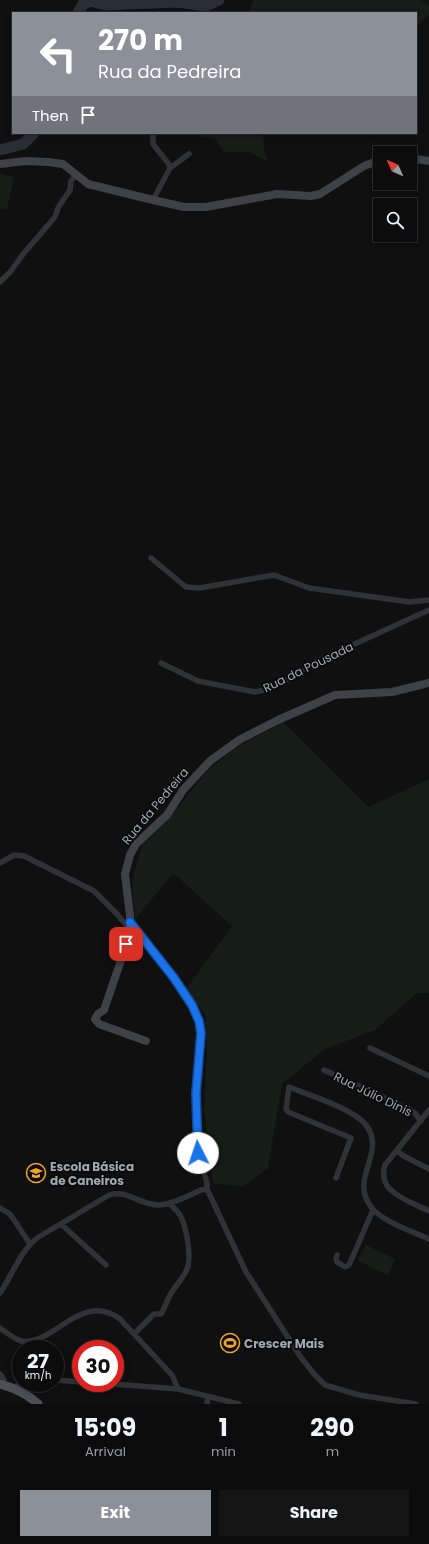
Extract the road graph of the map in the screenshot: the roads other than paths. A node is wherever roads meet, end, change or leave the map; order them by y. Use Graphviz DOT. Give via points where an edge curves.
graph roads {
  1 [pos="153,134"];
  2 [pos="188,154"];
  3 [pos="417,159"];
  4 [pos="429,161"];
  5 [pos="373,163"];
  6 [pos="0,164"];
  7 [pos="170,168"];
  8 [pos="76,175"];
  9 [pos="153,200"];
  10 [pos="0,282"];
  11 [pos="151,558"];
  12 [pos="429,600"];
  13 [pos="429,610"];
  14 [pos="161,662"];
  15 [pos="429,683"];
  16 [pos="0,863"];
  17 [pos="130,922"];
  18 [pos="131,931"];
  19 [pos="146,1041"];
  20 [pos="370,1048"];
  21 [pos="324,1070"];
  22 [pos="429,1076"];
  23 [pos="429,1110"];
  24 [pos="421,1121"];
  25 [pos="397,1151"];
  26 [pos="429,1169"];
  27 [pos="336,1178"];
  28 [pos="207,1189"];
  29 [pos="169,1203"];
  30 [pos="0,1208"];
  31 [pos="374,1210"];
  32 [pos="429,1211"];
  33 [pos="61,1224"];
  34 [pos="429,1239"];
  35 [pos="30,1244"];
  36 [pos="337,1255"];
  37 [pos="106,1265"];
  38 [pos="0,1293"];
  39 [pos="0,1328"];
  40 [pos="134,1334"];
  41 [pos="0,1374"];
  42 [pos="1,1385"];
  43 [pos="124,1385"];
  44 [pos="12,1387"];
  45 [pos="178,1389"];
  46 [pos="23,1392"];
  47 [pos="208,1398"];
  48 [pos="38,1404"];
  49 [pos="207,1404"];
  50 [pos="239,1404"];
  51 [pos="416,1404"];
  1 -- 7 [label="street" via="153,144"];
  2 -- 7 [label="street"];
  3 -- 4 [label="street"];
  5 -- 9 [label="street" via="320,194 312,196 277,194 206,208 184,207"];
  6 -- 8 [label="street" via="26,161 63,164"];
  7 -- 9 [label="street"];
  8 -- 9 [label="street" via="88,184"];
  8 -- 10 [label="street" via="58,208 56,217"];
  11 -- 12 [label="street" via="186,587 200,588 274,575 309,588 410,602"];
  13 -- 14 [label="street, Rua da Pousada" via="313,663 289,679 255,692 198,681"];
  15 -- 17 [label="street, Rua da Pedreira" via="392,692 335,695 239,740 210,761 183,790 167,815 136,844 130,855 125,874"];
  16 -- 18 [label="street" via="14,855 24,856 94,891 118,914"];
  17 -- 18 [label="street, Rua da Pedreira"];
  17 -- 28 [label="street" via="192,1005 199,1021 201,1033 196,1093 196,1142"];
  18 -- 19 [label="street, Rua da Pedreira" via="104,1010 95,1019 99,1024"];
  20 -- 22 [label="street"];
  21 -- 24 [label="street, Rua Júlio Dinis" via="410,1109"];
  23 -- 24 [label="street"];
  24 -- 25 [label="street"];
  25 -- 26 [label="street"];
  25 -- 32 [label="street" via="385,1165 383,1172 387,1187"];
  27 -- 31 [label="street" via="351,1138 288,1112 286,1109 289,1087 349,1112 359,1117 366,1125 372,1136 372,1154 363,1184 367,1200"];
  28 -- 29 [label="street"];
  28 -- 51 [label="street" via="246,1272 314,1374 326,1385 359,1395"];
  29 -- 33 [label="street" via="151,1204 117,1193 109,1195"];
  29 -- 40 [label="street" via="178,1213 186,1234 188,1266 161,1314 154,1314"];
  30 -- 35 [label="street" via="10,1214"];
  31 -- 34 [label="street"];
  31 -- 36 [label="street" via="349,1265 345,1267 337,1262"];
  33 -- 35 [label="street"];
  33 -- 37 [label="street"];
  35 -- 38 [label="street"];
  39 -- 40 [label="street" via="20,1341 35,1341 78,1316 103,1311 113,1314"];
  40 -- 45 [label="street" via="172,1375"];
  41 -- 42 [label="street" via="4,1380"];
  42 -- 44 [label="main road"];
  43 -- 45 [label="street"];
  45 -- 47 [label="street"];
  46 -- 48 [label="main road"];
  47 -- 49 [label="street"];
  47 -- 50 [label="street"];
}
